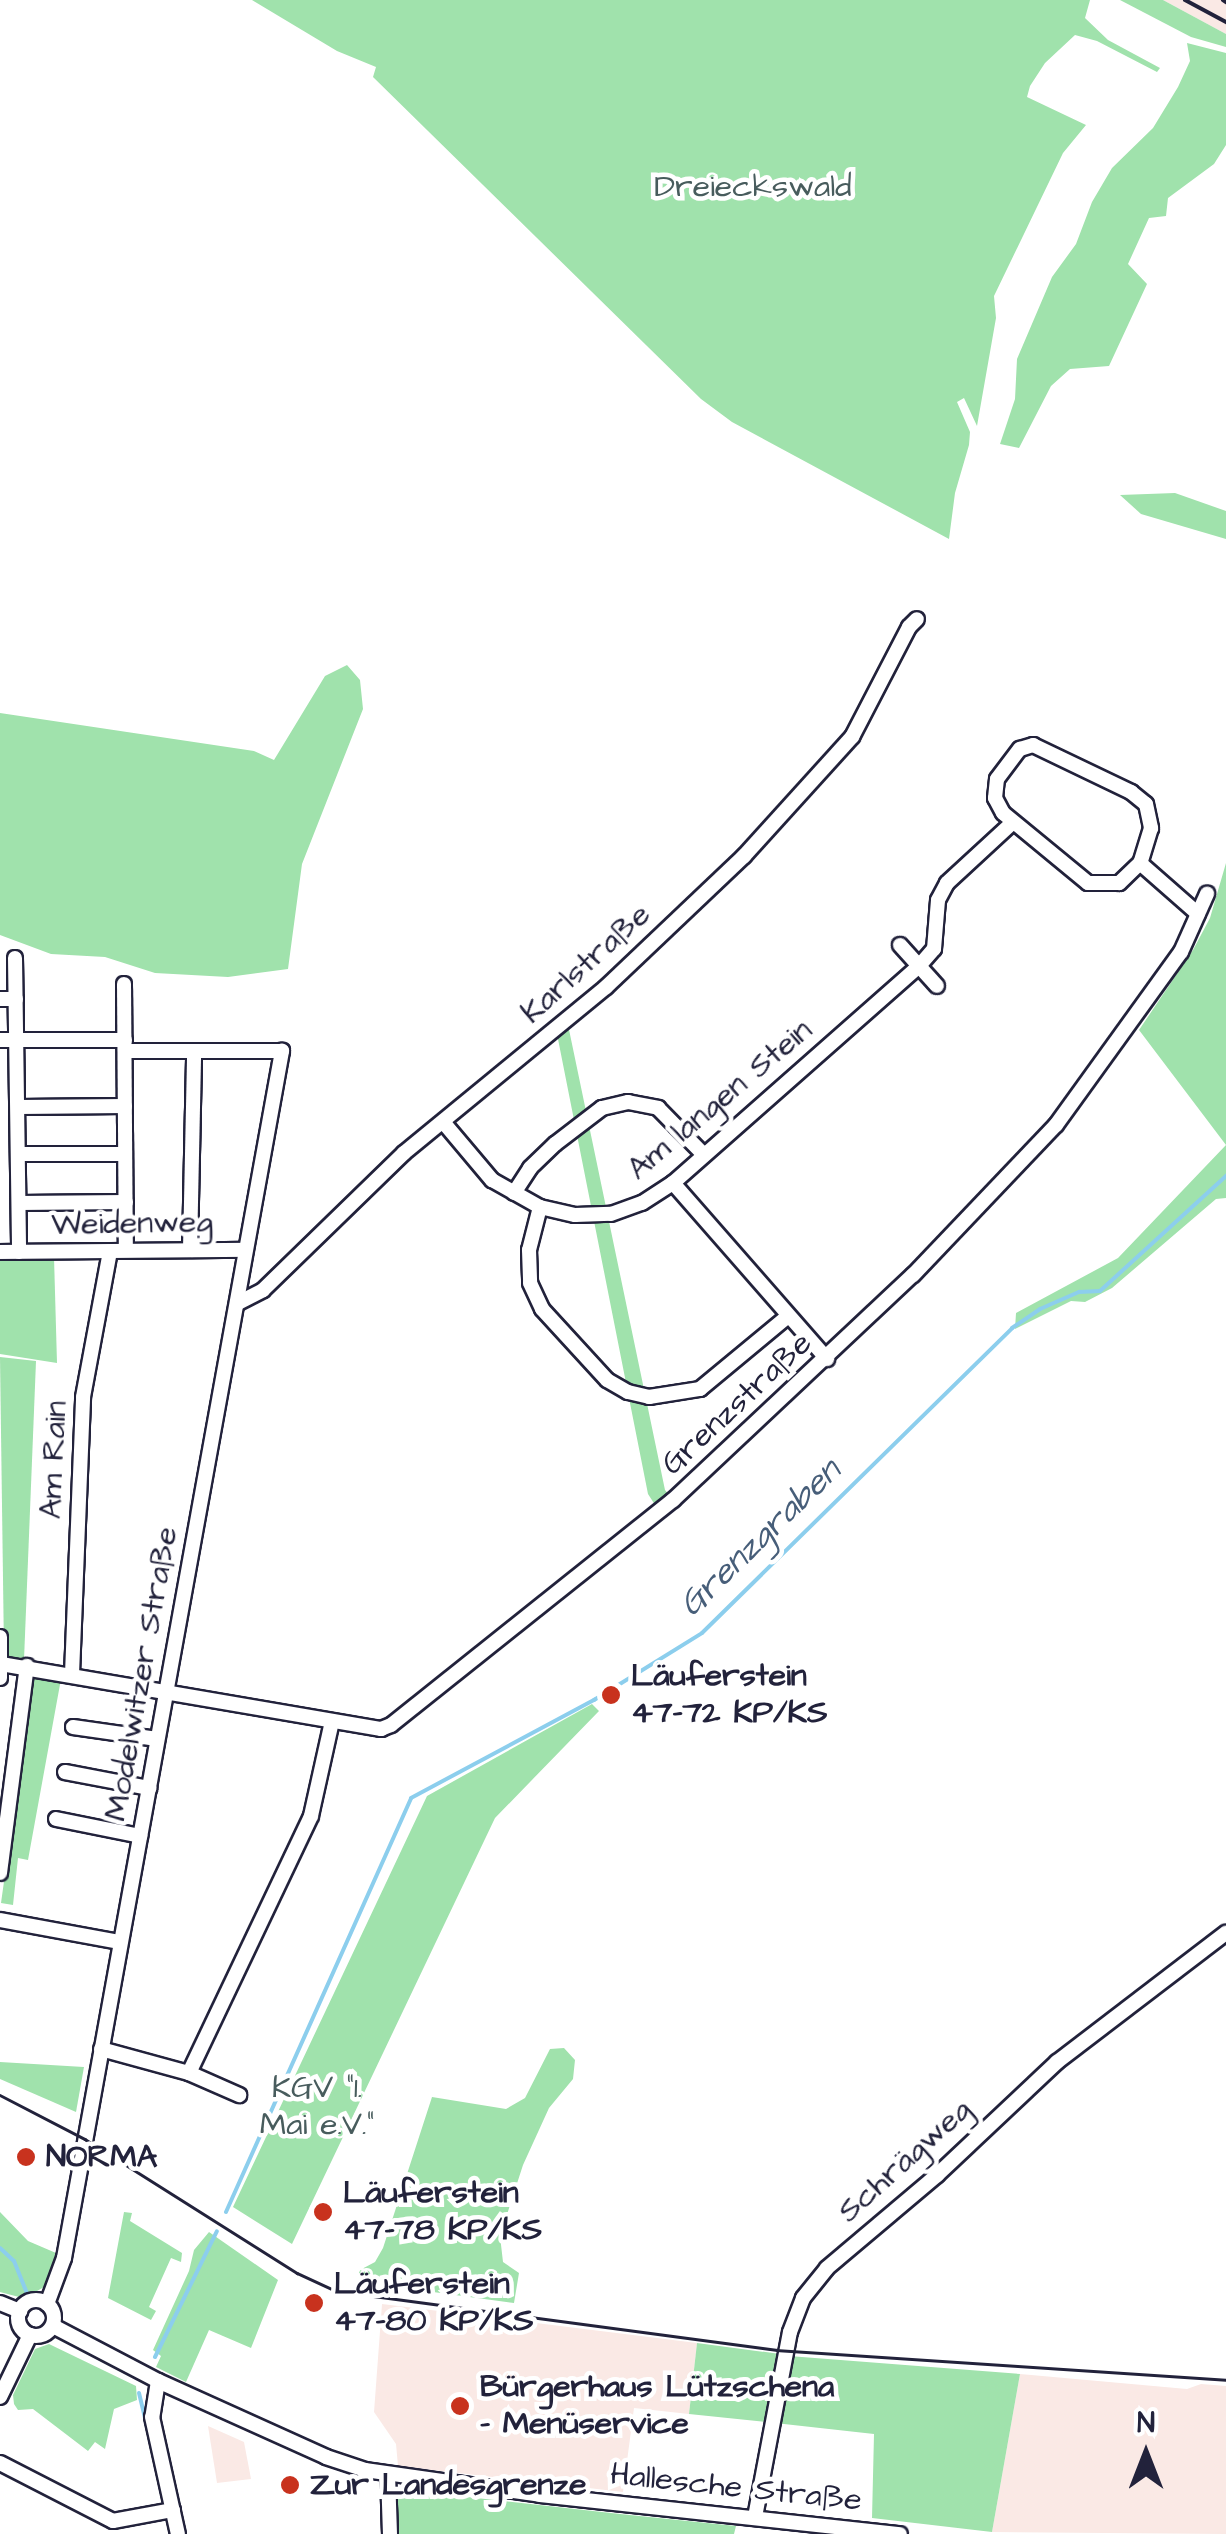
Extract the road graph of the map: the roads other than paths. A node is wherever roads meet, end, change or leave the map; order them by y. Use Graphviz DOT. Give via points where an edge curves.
graph roads {
  1 [pos="917,619"];
  2 [pos="1012,823"];
  3 [pos="1140,863"];
  4 [pos="1207,894"];
  5 [pos="1198,914"];
  6 [pos="900,945"];
  7 [pos="15,958"];
  8 [pos="919,966"];
  9 [pos="124,984"];
  10 [pos="937,986"];
  11 [pos="8,999"];
  12 [pos="0,1040"];
  13 [pos="17,1040"];
  14 [pos="125,1046"];
  15 [pos="194,1051"];
  16 [pos="125,1106"];
  17 [pos="19,1107"];
  18 [pos="444,1123"];
  19 [pos="19,1154"];
  20 [pos="125,1154"];
  21 [pos="703,1154"];
  22 [pos="672,1182"];
  23 [pos="514,1193"];
  24 [pos="126,1202"];
  25 [pos="19,1203"];
  26 [pos="540,1207"];
  27 [pos="126,1250"];
  28 [pos="190,1250"];
  29 [pos="245,1250"];
  30 [pos="0,1252"];
  31 [pos="19,1252"];
  32 [pos="110,1252"];
  33 [pos="238,1303"];
  34 [pos="787,1317"];
  35 [pos="827,1359"];
  36 [pos="0,1637"];
  37 [pos="1,1664"];
  38 [pos="27,1666"];
  39 [pos="72,1674"];
  40 [pos="0,1678"];
  41 [pos="166,1691"];
  42 [pos="332,1721"];
  43 [pos="73,1727"];
  44 [pos="157,1739"];
  45 [pos="65,1772"];
  46 [pos="149,1788"];
  47 [pos="5,1790"];
  48 [pos="56,1819"];
  49 [pos="140,1836"];
  50 [pos="0,1873"];
  51 [pos="0,1920"];
  52 [pos="1226,1933"];
  53 [pos="120,1942"];
  54 [pos="101,2049"];
  55 [pos="189,2072"];
  56 [pos="239,2095"];
  57 [pos="0,2304"];
  58 [pos="47,2304"];
  59 [pos="20,2311"];
  60 [pos="53,2326"];
  61 [pos="30,2336"];
  62 [pos="158,2381"];
  63 [pos="0,2398"];
  64 [pos="0,2463"];
  65 [pos="388,2474"];
  66 [pos="173,2510"];
  67 [pos="750,2516"];
  68 [pos="130,2527"];
  69 [pos="178,2534"];
  70 [pos="390,2534"];
  71 [pos="741,2534"];
  72 [pos="900,2534"];
  1 -- 18 [label="street, Karlstraße" via="852,737 744,856 606,987"];
  2 -- 3 [label="street" via="1088,883 1119,883"];
  2 -- 3 [label="street" via="994,798 997,779 1020,749 1045,748 1146,804 1151,828"];
  2 -- 8 [label="street, Am langen Stein" via="947,883 938,900 934,949"];
  3 -- 5 [label="street"];
  4 -- 5 [label="street, Grenzstraße"];
  5 -- 35 [label="street, Grenzstraße" via="1181,952 1056,1125"];
  6 -- 8 [label="street"];
  7 -- 11 [label="street, Weidenweg"];
  8 -- 10 [label="street"];
  8 -- 21 [label="street, Am langen Stein"];
  9 -- 14 [label="street"];
  11 -- 13 [label="street, Weidenweg"];
  12 -- 13 [label="street"];
  13 -- 14 [label="street"];
  13 -- 17 [label="street, Weidenweg"];
  14 -- 15 [label="street"];
  14 -- 16 [label="street"];
  15 -- 28 [label="street"];
  15 -- 29 [label="street, Modelwitzer Straße" via="282,1051"];
  16 -- 17 [label="street"];
  16 -- 20 [label="street"];
  17 -- 19 [label="street, Weidenweg"];
  18 -- 23 [label="street, Am langen Stein" via="492,1180"];
  18 -- 33 [label="street, Karlstraße" via="404,1153 263,1290"];
  19 -- 20 [label="street"];
  19 -- 25 [label="street, Weidenweg"];
  20 -- 24 [label="street"];
  21 -- 22 [label="street, Am langen Stein"];
  21 -- 23 [label="street" via="658,1108 628,1102 602,1108 555,1144"];
  22 -- 26 [label="street, Am langen Stein" via="612,1214"];
  22 -- 34 [label="street"];
  23 -- 26 [label="street, Am langen Stein"];
  24 -- 25 [label="street"];
  24 -- 27 [label="street"];
  25 -- 31 [label="street, Weidenweg"];
  26 -- 34 [label="street" via="529,1250 530,1283 542,1309 607,1380 628,1392 649,1398 700,1390"];
  27 -- 28 [label="street, Weidenweg"];
  27 -- 32 [label="street, Weidenweg"];
  28 -- 29 [label="street, Weidenweg"];
  29 -- 33 [label="street, Modelwitzer Straße"];
  30 -- 31 [label="street, Weidenweg"];
  31 -- 32 [label="street, Weidenweg"];
  32 -- 39 [label="street, Am Rain" via="83,1397"];
  33 -- 41 [label="street, Modelwitzer Straße"];
  34 -- 35 [label="street"];
  35 -- 42 [label="street, Grenzstraße" via="673,1500 390,1725"];
  36 -- 37 [label="street"];
  37 -- 38 [label="street, Grenzstraße"];
  37 -- 40 [label="street"];
  38 -- 39 [label="street, Grenzstraße"];
  38 -- 47 [label="street"];
  39 -- 41 [label="street, Grenzstraße"];
  41 -- 42 [label="street, Grenzstraße"];
  41 -- 44 [label="street, Modelwitzer Straße"];
  42 -- 55 [label="street" via="311,1816"];
  43 -- 44 [label="street"];
  44 -- 46 [label="street, Modelwitzer Straße"];
  45 -- 46 [label="street"];
  46 -- 49 [label="street, Modelwitzer Straße"];
  47 -- 50 [label="street"];
  48 -- 49 [label="street"];
  49 -- 53 [label="street, Modelwitzer Straße"];
  51 -- 53 [label="street"];
  52 -- 67 [label="street, Schrägweg" via="1057,2062 827,2268 803,2298 790,2332"];
  53 -- 54 [label="street, Modelwitzer Straße"];
  54 -- 55 [label="street"];
  54 -- 58 [label="street, Modelwitzer Straße" via="64,2258"];
  55 -- 56 [label="street"];
  57 -- 59 [label="street"];
  58 -- 59 [label="street" via="32,2301"];
  58 -- 60 [label="street"];
  59 -- 61 [label="street" via="21,2328"];
  60 -- 61 [label="street"];
  60 -- 62 [label="street, Hallesche Straße"];
  61 -- 63 [label="street"];
  62 -- 65 [label="street, Hallesche Straße" via="326,2458"];
  62 -- 66 [label="street" via="152,2416"];
  64 -- 68 [label="street"];
  65 -- 67 [label="street, Hallesche Straße"];
  65 -- 70 [label="street"];
  66 -- 68 [label="street"];
  66 -- 69 [label="street"];
  67 -- 71 [label="street, Schrägweg"];
  67 -- 72 [label="street, Hallesche Straße"];
}
